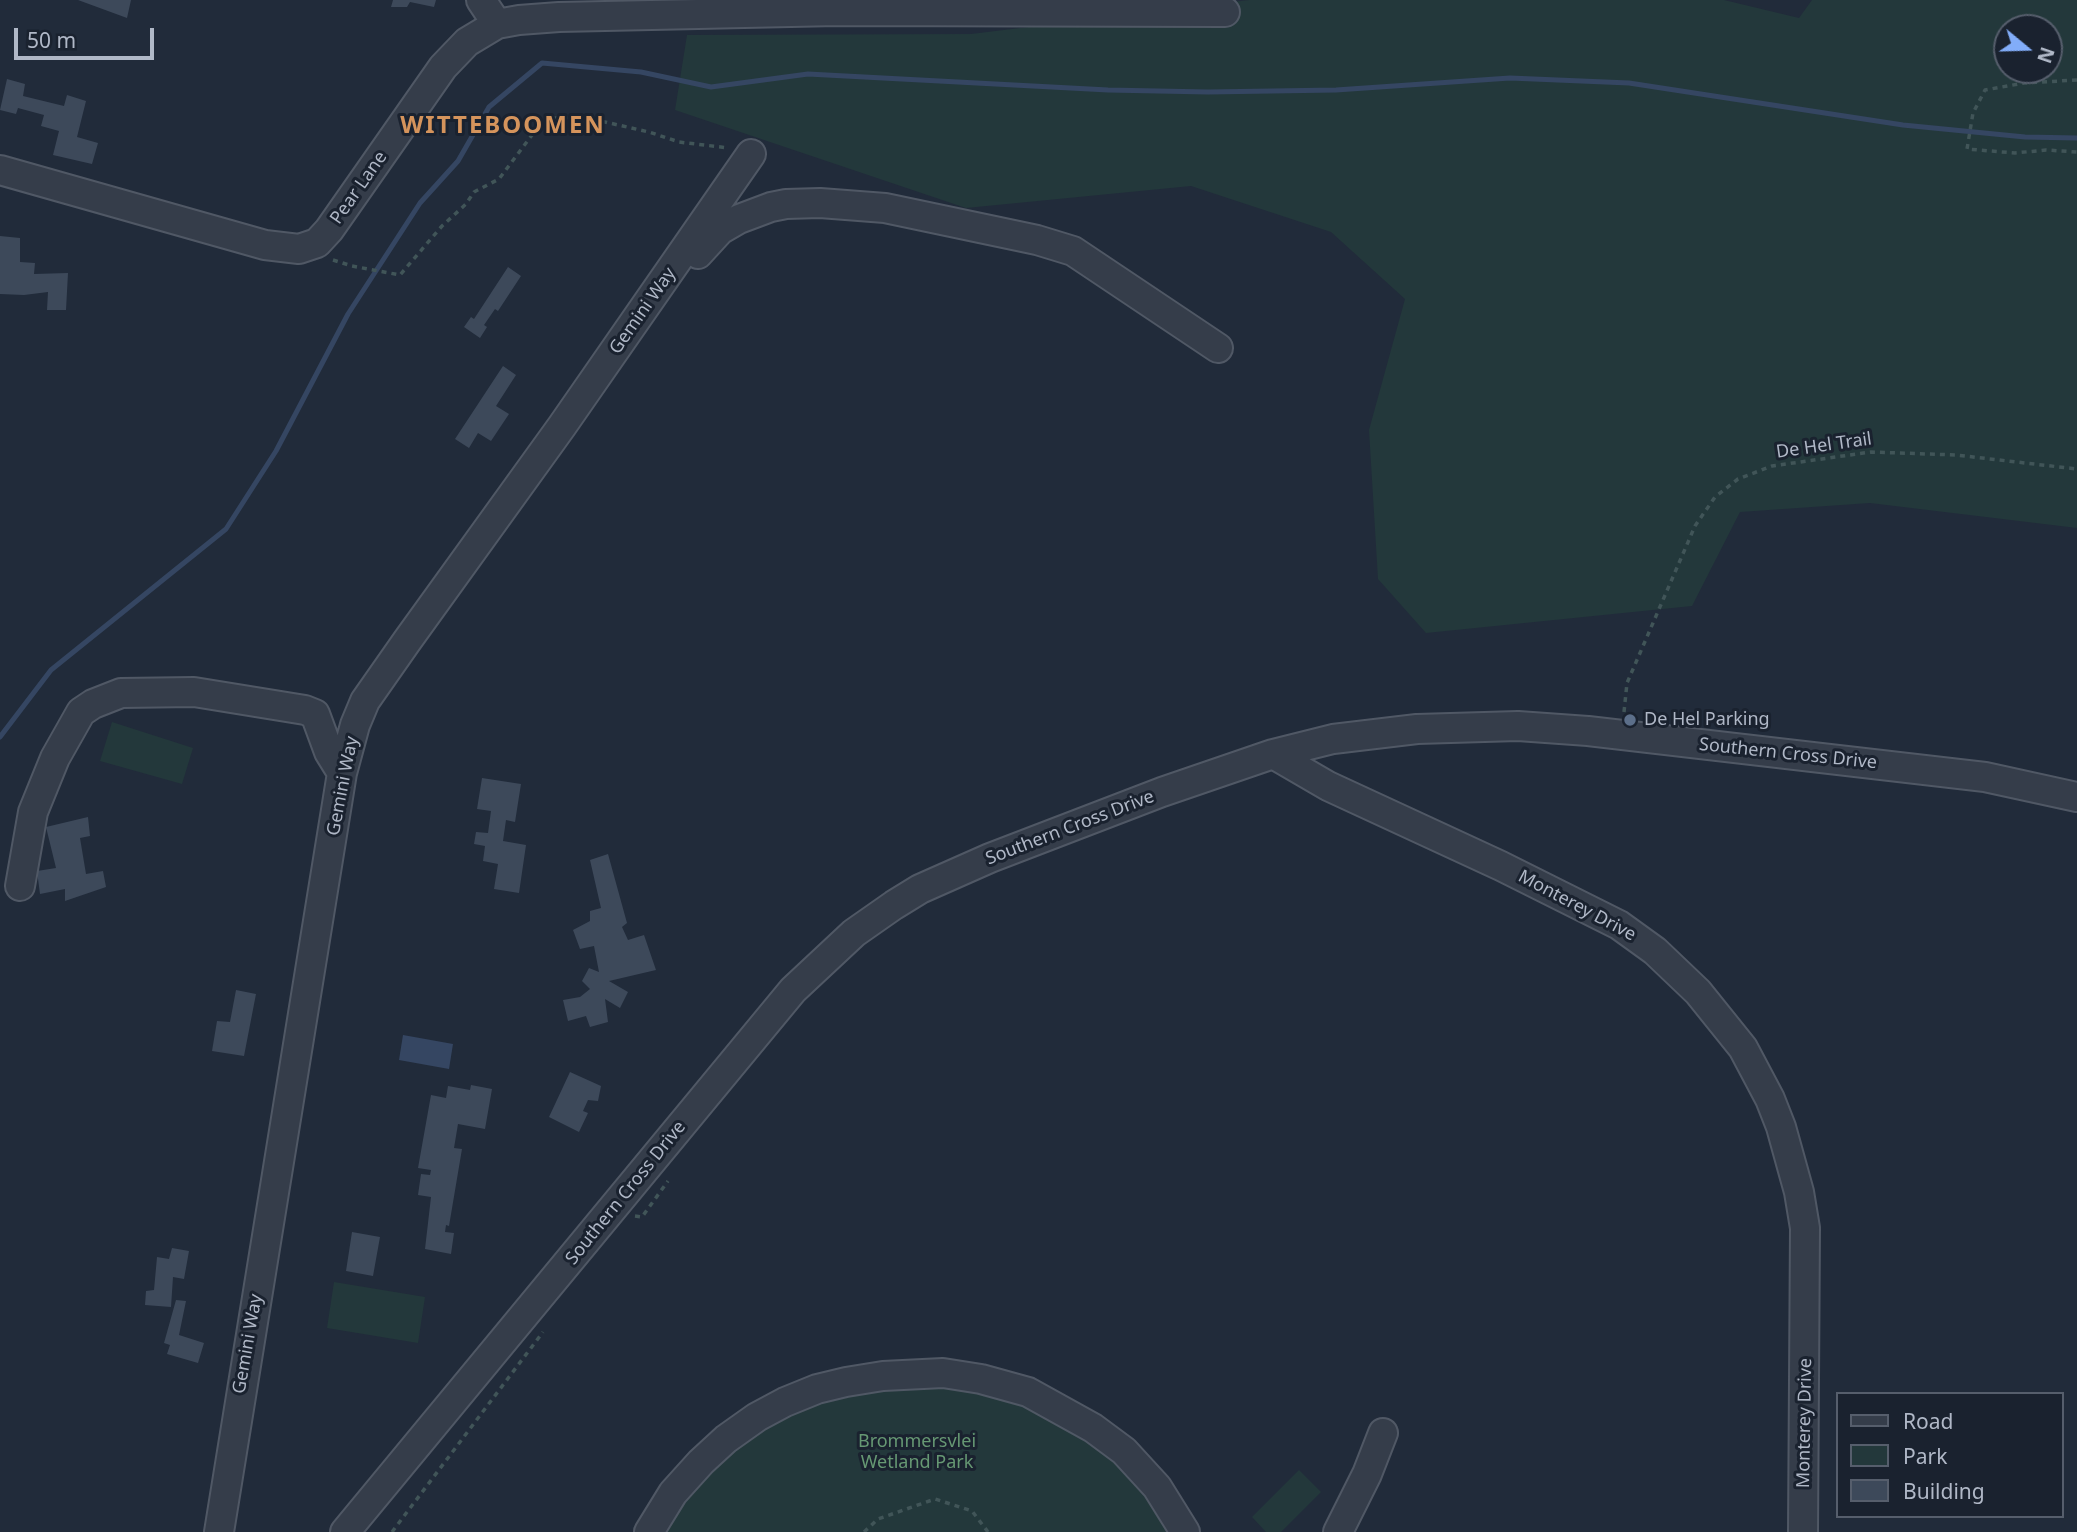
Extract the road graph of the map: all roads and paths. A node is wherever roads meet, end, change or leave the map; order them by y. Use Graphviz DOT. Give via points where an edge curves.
graph roads {
  1 [pos="481,0"];
  2 [pos="1207,8"];
  3 [pos="497,24"];
  4 [pos="2077,79"];
  5 [pos="2077,152"];
  6 [pos="748,158"];
  7 [pos="0,170"];
  8 [pos="322,239"];
  9 [pos="1218,348"];
  10 [pos="562,426"];
  11 [pos="2077,469"];
  12 [pos="1621,735"];
  13 [pos="1273,754"];
  14 [pos="342,773"];
  15 [pos="2077,797"];
  16 [pos="20,886"];
  17 [pos="669,1180"];
  18 [pos="629,1215"];
  19 [pos="551,1322"];
  20 [pos="1382,1433"];
  21 [pos="219,1532"];
  22 [pos="345,1532"];
  23 [pos="392,1532"];
  24 [pos="649,1532"];
  25 [pos="864,1532"];
  26 [pos="988,1532"];
  27 [pos="1185,1532"];
  28 [pos="1338,1532"];
  29 [pos="1803,1532"];
  1 -- 3 [label="street"];
  2 -- 3 [label="street, Pear Lane" via="559,17"];
  3 -- 8 [label="street, Pear Lane" via="467,42 443,67"];
  4 -- 5 [label="path" via="1984,90 1973,113 1967,149"];
  6 -- 8 [label="path" via="737,149 680,142 583,117 555,118 535,131 499,179 474,191 400,275 333,261"];
  6 -- 10 [label="street, Gemini Way"];
  7 -- 8 [label="street, Pear Lane" via="273,247 299,249"];
  9 -- 10 [label="street" via="1073,251 885,208 786,204 739,219 709,240 581,414"];
  10 -- 14 [label="street, Gemini Way" via="365,701"];
  11 -- 12 [label="path, De Hel Trail" via="1956,455 1871,452 1772,466 1738,479 1715,498 1695,526 1627,683"];
  12 -- 13 [label="street, Southern Cross Drive" via="1463,726 1333,739"];
  12 -- 15 [label="street, Southern Cross Drive" via="1985,777"];
  13 -- 22 [label="street, Southern Cross Drive" via="990,858 920,889 854,933 793,990"];
  13 -- 29 [label="street, Monterey Drive" via="1328,786 1619,925 1698,992 1744,1048 1782,1127 1805,1228"];
  14 -- 16 [label="street" via="315,714 305,710 194,692 121,693 81,712 55,758 33,811"];
  14 -- 21 [label="street, Gemini Way"];
  17 -- 18 [label="path" via="642,1217"];
  19 -- 23 [label="path"];
  20 -- 28 [label="street"];
  24 -- 27 [label="street" via="673,1493 701,1462 726,1439 776,1407 846,1382 943,1373 1028,1392 1093,1428 1125,1451 1157,1487"];
  25 -- 26 [label="path" via="878,1519 935,1499 972,1511"];
}
